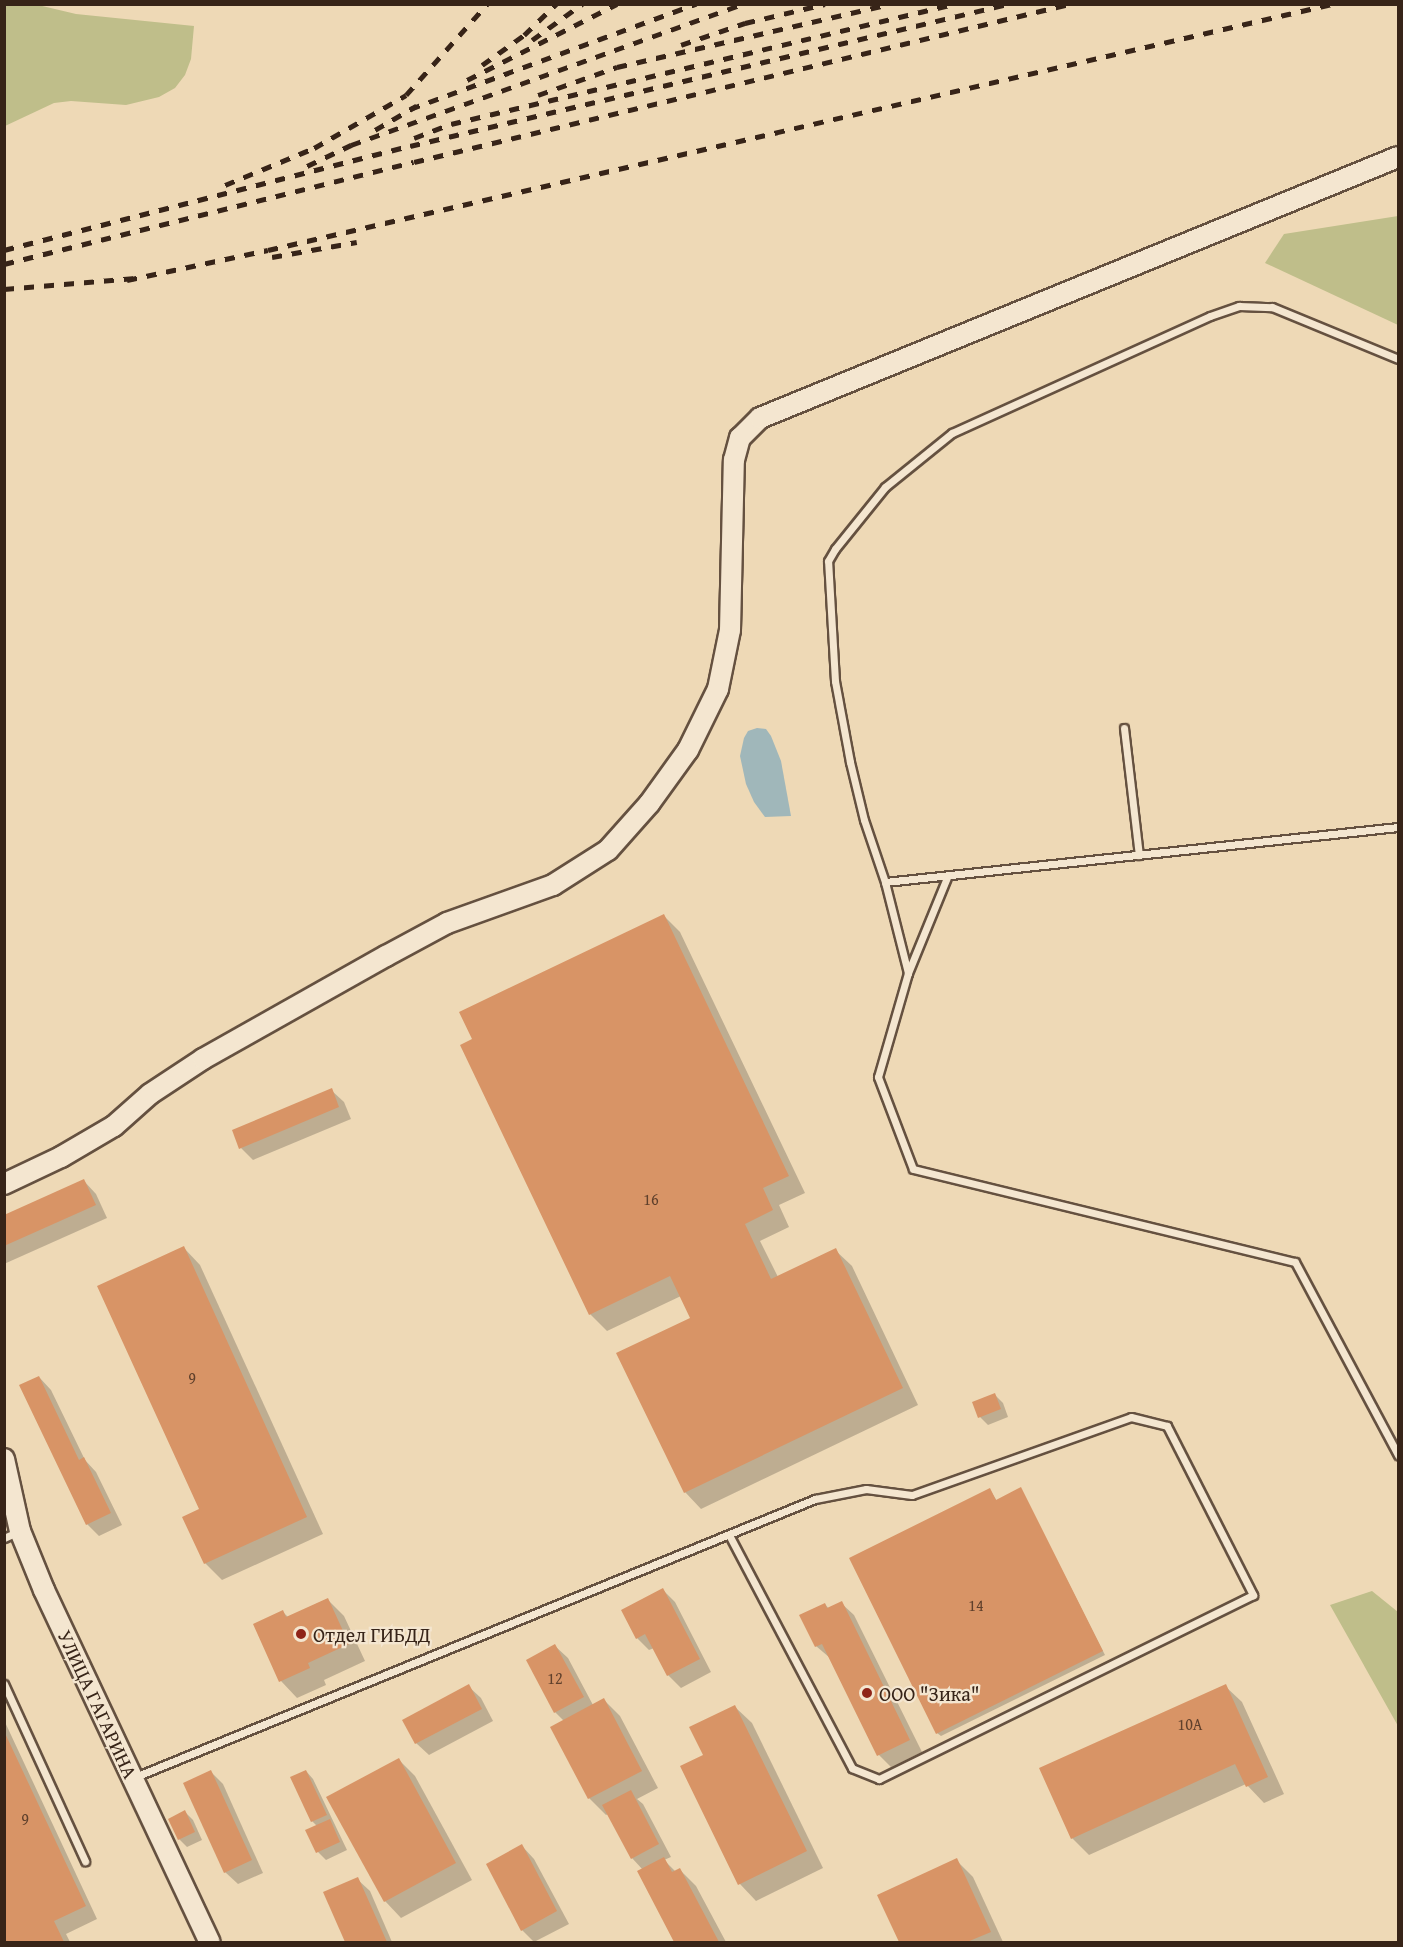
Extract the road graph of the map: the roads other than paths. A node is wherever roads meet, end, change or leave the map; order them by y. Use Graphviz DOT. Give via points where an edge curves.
graph roads {
  1 [pos="1398,158"];
  2 [pos="1398,359"];
  3 [pos="1124,728"];
  4 [pos="1398,827"];
  5 [pos="1139,855"];
  6 [pos="948,875"];
  7 [pos="885,882"];
  8 [pos="908,973"];
  9 [pos="4,1184"];
  10 [pos="1398,1455"];
  11 [pos="4,1460"];
  12 [pos="12,1534"];
  13 [pos="729,1535"];
  14 [pos="4,1684"];
  15 [pos="133,1778"];
  16 [pos="85,1861"];
  17 [pos="210,1942"];
  1 -- 9 [label="street" via="760,418 740,438 734,460 730,630 718,689 688,750 649,804 608,850 552,885 447,923 386,956 203,1059 96,1137"];
  2 -- 7 [label="lane" via="1272,307 1239,306 952,433 885,487 828,561 838,696 861,808"];
  3 -- 5 [label="lane"];
  4 -- 5 [label="lane"];
  5 -- 6 [label="lane"];
  6 -- 7 [label="lane"];
  6 -- 8 [label="lane"];
  7 -- 8 [label="lane"];
  8 -- 10 [label="lane" via="878,1077 913,1169 1295,1262"];
  11 -- 12 [label="street, УЛИЦА ГАГАРИНА"];
  12 -- 15 [label="street, УЛИЦА ГАГАРИНА"];
  13 -- 13 [label="lane" via="852,1768 879,1779 1253,1595 1167,1426 1131,1417 912,1495 866,1489 815,1499"];
  13 -- 15 [label="lane"];
  14 -- 16 [label="lane"];
  15 -- 17 [label="street, УЛИЦА ГАГАРИНА"];
}
